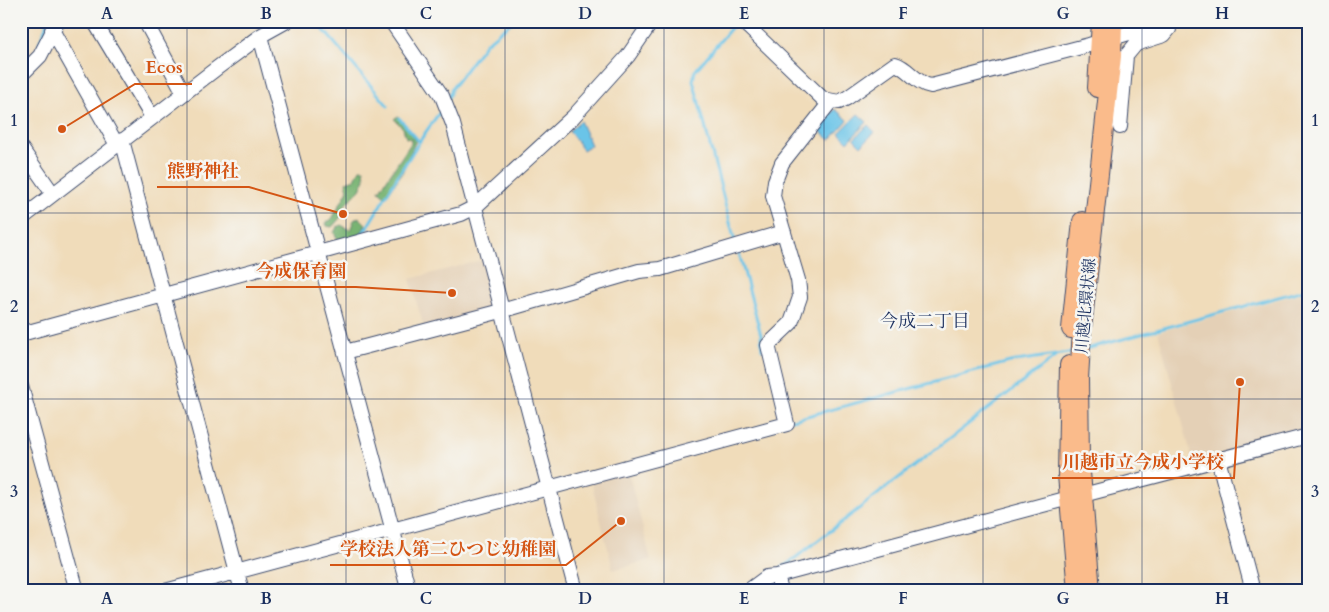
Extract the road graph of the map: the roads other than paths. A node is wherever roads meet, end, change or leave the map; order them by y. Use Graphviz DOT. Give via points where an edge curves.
graph roads {
  1 [pos="146,21"];
  2 [pos="287,21"];
  3 [pos="391,21"];
  4 [pos="652,21"];
  5 [pos="742,21"];
  6 [pos="1101,21"];
  7 [pos="1168,21"];
  8 [pos="96,22"];
  9 [pos="55,26"];
  10 [pos="1108,34"];
  11 [pos="260,36"];
  12 [pos="21,75"];
  13 [pos="184,93"];
  14 [pos="831,101"];
  15 [pos="152,117"];
  16 [pos="1120,127"];
  17 [pos="120,142"];
  18 [pos="21,148"];
  19 [pos="53,194"];
  20 [pos="475,207"];
  21 [pos="21,219"];
  22 [pos="784,232"];
  23 [pos="318,254"];
  24 [pos="164,296"];
  25 [pos="501,311"];
  26 [pos="21,334"];
  27 [pos="345,352"];
  28 [pos="21,386"];
  29 [pos="1308,436"];
  30 [pos="1218,459"];
  31 [pos="549,489"];
  32 [pos="1076,497"];
  33 [pos="392,530"];
  34 [pos="238,571"];
  35 [pos="777,576"];
  36 [pos="77,591"];
  37 [pos="165,591"];
  38 [pos="242,591"];
  39 [pos="409,591"];
  40 [pos="576,591"];
  41 [pos="748,591"];
  42 [pos="781,591"];
  43 [pos="1077,591"];
  44 [pos="1091,591"];
  45 [pos="1253,591"];
  1 -- 13 [label="street"];
  2 -- 11 [label="street"];
  3 -- 20 [label="street" via="442,96"];
  4 -- 20 [label="street" via="628,56 573,117"];
  5 -- 14 [label="street" via="816,93"];
  6 -- 10 [label="main road, 川越北環状線"];
  7 -- 10 [label="street"];
  7 -- 16 [label="street" via="1169,29 1164,35 1136,44 1126,56"];
  8 -- 15 [label="street"];
  9 -- 12 [label="street" via="40,56"];
  9 -- 17 [label="street"];
  10 -- 14 [label="street" via="931,86 922,84 895,64 847,98"];
  10 -- 32 [label="main road, 川越北環状線" via="1094,118 1072,302 1067,390"];
  11 -- 13 [label="street"];
  11 -- 23 [label="street"];
  13 -- 15 [label="street"];
  14 -- 22 [label="street" via="778,171 773,196"];
  15 -- 17 [label="street"];
  17 -- 19 [label="street"];
  17 -- 24 [label="street"];
  18 -- 19 [label="street"];
  19 -- 21 [label="street"];
  20 -- 23 [label="street" via="431,224"];
  20 -- 25 [label="street"];
  22 -- 25 [label="street"];
  22 -- 31 [label="street" via="800,297 791,323 768,346 787,424"];
  23 -- 24 [label="street"];
  23 -- 27 [label="street"];
  24 -- 26 [label="street"];
  24 -- 34 [label="street"];
  25 -- 27 [label="street"];
  25 -- 31 [label="street"];
  27 -- 33 [label="street"];
  28 -- 36 [label="street"];
  29 -- 30 [label="street"];
  30 -- 32 [label="street"];
  30 -- 45 [label="street"];
  31 -- 33 [label="street"];
  31 -- 40 [label="street"];
  32 -- 35 [label="street"];
  32 -- 43 [label="main road, 川越北環状線"];
  32 -- 44 [label="main road, 川越北環状線"];
  33 -- 34 [label="street"];
  33 -- 39 [label="street"];
  34 -- 37 [label="street"];
  34 -- 38 [label="street"];
  35 -- 41 [label="street" via="767,577"];
  35 -- 42 [label="street"];
}
